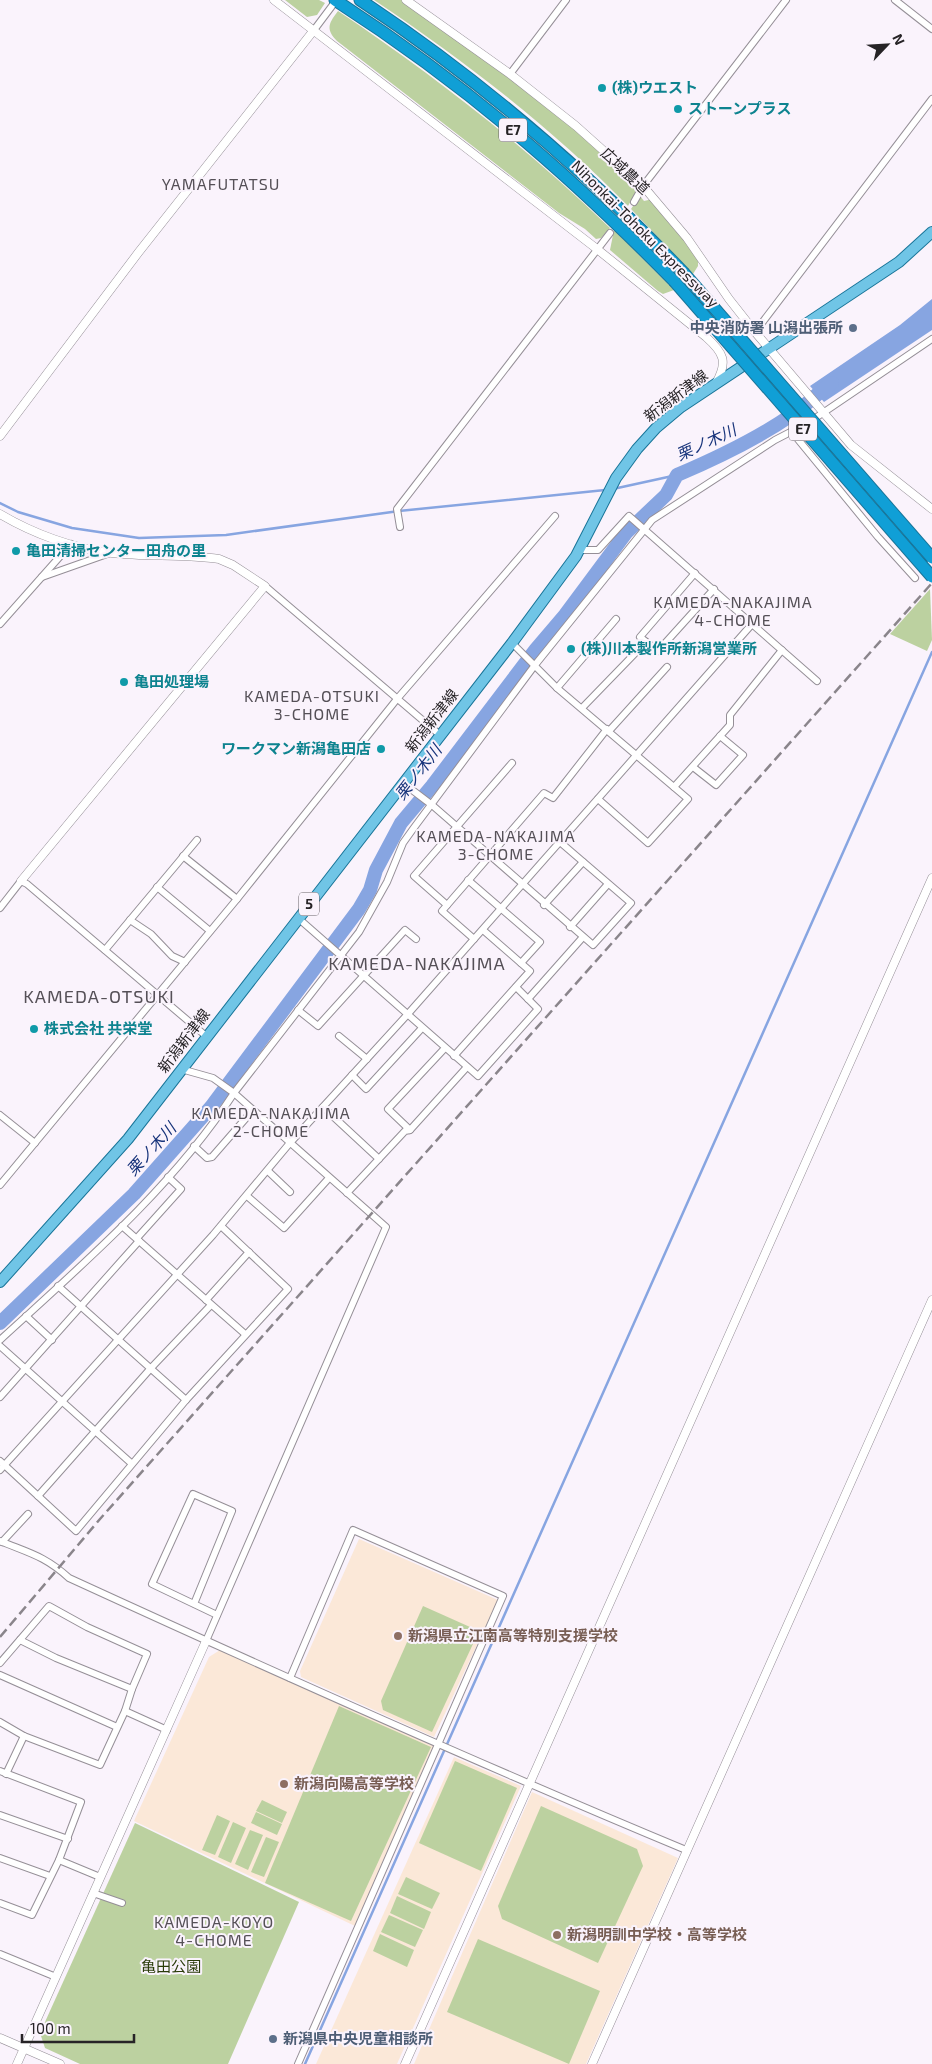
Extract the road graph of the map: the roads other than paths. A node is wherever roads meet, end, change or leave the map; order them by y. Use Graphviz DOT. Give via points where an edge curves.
graph roads {
  1 [pos="274,0"];
  2 [pos="360,0"];
  3 [pos="406,0"];
  4 [pos="566,0"];
  5 [pos="786,0"];
  6 [pos="895,0"];
  7 [pos="334,3"];
  8 [pos="932,29"];
  9 [pos="314,30"];
  10 [pos="510,74"];
  11 [pos="932,100"];
  12 [pos="643,186"];
  13 [pos="634,202"];
  14 [pos="932,232"];
  15 [pos="610,233"];
  16 [pos="597,249"];
  17 [pos="755,332"];
  18 [pos="932,339"];
  19 [pos="769,348"];
  20 [pos="715,385"];
  21 [pos="822,411"];
  22 [pos="792,432"];
  23 [pos="0,436"];
  24 [pos="932,509"];
  25 [pos="0,514"];
  26 [pos="555,516"];
  27 [pos="400,527"];
  28 [pos="645,528"];
  29 [pos="71,544"];
  30 [pos="579,550"];
  31 [pos="110,553"];
  32 [pos="932,558"];
  33 [pos="695,573"];
  34 [pos="932,577"];
  35 [pos="41,578"];
  36 [pos="915,578"];
  37 [pos="265,586"];
  38 [pos="714,589"];
  39 [pos="616,619"];
  40 [pos="753,623"];
  41 [pos="0,624"];
  42 [pos="646,642"];
  43 [pos="512,643"];
  44 [pos="782,650"];
  45 [pos="535,665"];
  46 [pos="667,667"];
  47 [pos="817,681"];
  48 [pos="557,688"];
  49 [pos="397,699"];
  50 [pos="582,708"];
  51 [pos="608,730"];
  52 [pos="440,735"];
  53 [pos="720,736"];
  54 [pos="636,754"];
  55 [pos="512,763"];
  56 [pos="693,767"];
  57 [pos="403,783"];
  58 [pos="674,788"];
  59 [pos="598,799"];
  60 [pos="432,805"];
  61 [pos="457,827"];
  62 [pos="197,840"];
  63 [pos="560,842"];
  64 [pos="184,856"];
  65 [pos="490,856"];
  66 [pos="583,862"];
  67 [pos="932,878"];
  68 [pos="468,880"];
  69 [pos="21,881"];
  70 [pos="522,884"];
  71 [pos="608,884"];
  72 [pos="157,887"];
  73 [pos="237,899"];
  74 [pos="447,905"];
  75 [pos="544,905"];
  76 [pos="0,908"];
  77 [pos="501,909"];
  78 [pos="298,918"];
  79 [pos="130,920"];
  80 [pos="570,927"];
  81 [pos="483,930"];
  82 [pos="210,931"];
  83 [pos="583,937"];
  84 [pos="416,939"];
  85 [pos="474,939"];
  86 [pos="105,950"];
  87 [pos="340,956"];
  88 [pos="184,962"];
  89 [pos="521,963"];
  90 [pos="363,976"];
  91 [pos="516,988"];
  92 [pos="157,994"];
  93 [pos="528,999"];
  94 [pos="298,1010"];
  95 [pos="407,1015"];
  96 [pos="422,1028"];
  97 [pos="206,1036"];
  98 [pos="339,1036"];
  99 [pos="445,1048"];
  100 [pos="454,1056"];
  101 [pos="366,1059"];
  102 [pos="466,1067"];
  103 [pos="181,1069"];
  104 [pos="352,1075"];
  105 [pos="234,1093"];
  106 [pos="323,1107"];
  107 [pos="253,1110"];
  108 [pos="0,1115"];
  109 [pos="410,1130"];
  110 [pos="35,1143"];
  111 [pos="289,1144"];
  112 [pos="194,1146"];
  113 [pos="380,1159"];
  114 [pos="268,1171"];
  115 [pos="168,1177"];
  116 [pos="328,1178"];
  117 [pos="0,1186"];
  118 [pos="290,1192"];
  119 [pos="346,1193"];
  120 [pos="247,1196"];
  121 [pos="122,1226"];
  122 [pos="221,1226"];
  123 [pos="138,1239"];
  124 [pos="249,1252"];
  125 [pos="177,1274"];
  126 [pos="1,1279"];
  127 [pos="58,1286"];
  128 [pos="206,1300"];
  129 [pos="932,1300"];
  130 [pos="212,1305"];
  131 [pos="80,1306"];
  132 [pos="26,1316"];
  133 [pos="245,1334"];
  134 [pos="118,1339"];
  135 [pos="0,1340"];
  136 [pos="52,1340"];
  137 [pos="0,1346"];
  138 [pos="151,1368"];
  139 [pos="26,1369"];
  140 [pos="0,1397"];
  141 [pos="186,1400"];
  142 [pos="62,1402"];
  143 [pos="95,1431"];
  144 [pos="131,1463"];
  145 [pos="1,1465"];
  146 [pos="38,1496"];
  147 [pos="28,1514"];
  148 [pos="1,1541"];
  149 [pos="194,1604"];
  150 [pos="218,1614"];
  151 [pos="20,1640"];
  152 [pos="206,1641"];
  153 [pos="0,1663"];
  154 [pos="0,1675"];
  155 [pos="290,1678"];
  156 [pos="132,1689"];
  157 [pos="125,1710"];
  158 [pos="0,1722"];
  159 [pos="117,1727"];
  160 [pos="167,1730"];
  161 [pos="24,1736"];
  162 [pos="438,1745"];
  163 [pos="3,1772"];
  164 [pos="528,1784"];
  165 [pos="0,1815"];
  166 [pos="68,1839"];
  167 [pos="686,1850"];
  168 [pos="0,1858"];
  169 [pos="59,1860"];
  170 [pos="50,1876"];
  171 [pos="100,1877"];
  172 [pos="93,1893"];
  173 [pos="0,1903"];
  174 [pos="122,1903"];
  175 [pos="0,1954"];
  176 [pos="56,1977"];
  177 [pos="0,2038"];
  178 [pos="24,2048"];
  179 [pos="17,2064"];
  180 [pos="60,2064"];
  181 [pos="298,2064"];
  182 [pos="405,2064"];
  183 [pos="592,2064"];
  1 -- 9 [label="street"];
  2 -- 32 [label="highway, Nihonkai-Tohoku Expressway / E7, bridge" via="447,60 587,176 683,272"];
  3 -- 10 [label="street, 広域農道"];
  4 -- 10 [label="street"];
  5 -- 12 [label="street"];
  6 -- 8 [label="street"];
  7 -- 9 [label="street"];
  7 -- 34 [label="highway, Nihonkai-Tohoku Expressway / E7, bridge" via="439,71 579,186 674,281"];
  9 -- 16 [label="street"];
  9 -- 23 [label="street" via="138,253"];
  10 -- 12 [label="street, 広域農道" via="576,126"];
  11 -- 17 [label="street"];
  12 -- 13 [label="street"];
  12 -- 17 [label="street, 広域農道" via="687,238"];
  14 -- 19 [label="main road, 新潟新津線 / 5" via="899,262"];
  15 -- 16 [label="street"];
  16 -- 20 [label="street" via="716,346 724,359 724,369"];
  16 -- 27 [label="street" via="397,509"];
  17 -- 19 [label="street, 広域農道"];
  18 -- 21 [label="street"];
  19 -- 20 [label="main road, 新潟新津線 / 5"];
  19 -- 21 [label="street, 広域農道"];
  20 -- 30 [label="main road, 新潟新津線 / 5" via="681,407 637,449 616,478"];
  21 -- 22 [label="street"];
  21 -- 24 [label="street" via="851,445"];
  22 -- 28 [label="street" via="660,514"];
  22 -- 36 [label="street"];
  25 -- 29 [label="street" via="17,524"];
  26 -- 49 [label="street"];
  28 -- 30 [label="street" via="629,516 598,550"];
  28 -- 33 [label="street"];
  28 -- 45 [label="street"];
  29 -- 31 [label="street"];
  29 -- 35 [label="street"];
  30 -- 43 [label="main road, 新潟新津線 / 5"];
  31 -- 35 [label="street"];
  31 -- 37 [label="street" via="219,559"];
  33 -- 38 [label="street"];
  33 -- 42 [label="street" via="640,637"];
  35 -- 41 [label="street"];
  37 -- 49 [label="street"];
  37 -- 69 [label="street"];
  38 -- 40 [label="street"];
  38 -- 42 [label="street" via="658,651"];
  39 -- 48 [label="street"];
  40 -- 44 [label="street"];
  40 -- 54 [label="street"];
  42 -- 50 [label="street"];
  43 -- 45 [label="street"];
  43 -- 52 [label="main road, 新潟新津線 / 5"];
  44 -- 47 [label="street"];
  44 -- 53 [label="street" via="730,715 730,725"];
  45 -- 48 [label="street"];
  45 -- 60 [label="street"];
  46 -- 51 [label="street"];
  48 -- 50 [label="street"];
  49 -- 52 [label="street"];
  49 -- 73 [label="street"];
  50 -- 51 [label="street"];
  51 -- 54 [label="street"];
  51 -- 65 [label="street" via="553,798 544,792"];
  52 -- 57 [label="main road, 新潟新津線 / 5"];
  53 -- 56 [label="street"];
  53 -- 56 [label="street" via="743,755 738,761 716,785"];
  54 -- 58 [label="street"];
  54 -- 59 [label="street"];
  55 -- 61 [label="street"];
  56 -- 58 [label="street"];
  57 -- 60 [label="street"];
  57 -- 78 [label="main road, 新潟新津線 / 5"];
  58 -- 59 [label="street" via="688,799 648,843"];
  59 -- 63 [label="street"];
  60 -- 61 [label="street"];
  60 -- 87 [label="street" via="403,843 375,906"];
  61 -- 65 [label="street"];
  61 -- 74 [label="street" via="414,876"];
  62 -- 64 [label="street"];
  63 -- 66 [label="street"];
  63 -- 70 [label="street"];
  64 -- 72 [label="street"];
  64 -- 73 [label="street"];
  65 -- 68 [label="street"];
  65 -- 70 [label="street"];
  66 -- 71 [label="street"];
  66 -- 75 [label="street"];
  67 -- 164 [label="street"];
  68 -- 74 [label="street"];
  68 -- 77 [label="street"];
  69 -- 76 [label="street"];
  69 -- 86 [label="street"];
  70 -- 75 [label="street"];
  70 -- 77 [label="street"];
  71 -- 80 [label="street"];
  71 -- 83 [label="street" via="631,903 592,946"];
  72 -- 79 [label="street"];
  72 -- 82 [label="street"];
  73 -- 82 [label="street"];
  74 -- 85 [label="street" via="442,911"];
  75 -- 80 [label="street"];
  77 -- 81 [label="street"];
  77 -- 89 [label="street" via="540,942"];
  78 -- 87 [label="street"];
  78 -- 97 [label="main road, 新潟新津線 / 5"];
  79 -- 86 [label="street"];
  79 -- 88 [label="street" via="152,934 172,956"];
  80 -- 83 [label="street"];
  81 -- 85 [label="street"];
  81 -- 89 [label="street"];
  82 -- 88 [label="street"];
  83 -- 93 [label="street"];
  84 -- 90 [label="street" via="405,930"];
  85 -- 95 [label="street"];
  86 -- 92 [label="street"];
  87 -- 90 [label="street"];
  87 -- 94 [label="street"];
  88 -- 92 [label="street"];
  89 -- 91 [label="street" via="530,971"];
  90 -- 94 [label="street" via="318,1026"];
  90 -- 95 [label="street"];
  91 -- 93 [label="street"];
  91 -- 100 [label="street"];
  92 -- 97 [label="street"];
  92 -- 110 [label="street"];
  93 -- 102 [label="street" via="538,1009 478,1076"];
  94 -- 105 [label="street"];
  95 -- 96 [label="street"];
  95 -- 101 [label="street"];
  96 -- 99 [label="street"];
  96 -- 104 [label="street" via="366,1089"];
  97 -- 103 [label="main road, 新潟新津線 / 5"];
  98 -- 101 [label="street"];
  99 -- 100 [label="street"];
  99 -- 109 [label="street" via="388,1109"];
  100 -- 102 [label="street"];
  101 -- 104 [label="street"];
  102 -- 109 [label="street"];
  103 -- 105 [label="street" via="212,1078"];
  103 -- 126 [label="main road, 新潟新津線 / 5" via="128,1138"];
  104 -- 106 [label="street"];
  105 -- 107 [label="street"];
  105 -- 112 [label="street"];
  106 -- 111 [label="street"];
  106 -- 113 [label="street"];
  107 -- 111 [label="street"];
  107 -- 112 [label="street" via="212,1157 207,1158"];
  108 -- 110 [label="street"];
  109 -- 113 [label="street" via="405,1131"];
  110 -- 117 [label="street"];
  111 -- 114 [label="street"];
  111 -- 116 [label="street"];
  112 -- 115 [label="street"];
  113 -- 119 [label="street"];
  114 -- 118 [label="street"];
  114 -- 120 [label="street"];
  115 -- 121 [label="street"];
  115 -- 123 [label="street" via="181,1189"];
  116 -- 119 [label="street"];
  116 -- 120 [label="street" via="284,1228"];
  119 -- 150 [label="street" via="386,1227"];
  120 -- 122 [label="street"];
  121 -- 123 [label="street"];
  121 -- 127 [label="street"];
  122 -- 124 [label="street"];
  122 -- 125 [label="street"];
  123 -- 125 [label="street"];
  123 -- 131 [label="street"];
  124 -- 128 [label="street"];
  124 -- 133 [label="street" via="288,1288"];
  125 -- 128 [label="street"];
  125 -- 134 [label="street"];
  127 -- 131 [label="street"];
  127 -- 132 [label="street"];
  128 -- 130 [label="street"];
  129 -- 167 [label="street"];
  130 -- 133 [label="street"];
  130 -- 138 [label="street"];
  131 -- 134 [label="street"];
  131 -- 136 [label="street"];
  132 -- 135 [label="street"];
  132 -- 136 [label="street"];
  133 -- 141 [label="street"];
  134 -- 138 [label="street"];
  134 -- 142 [label="street"];
  136 -- 139 [label="street"];
  137 -- 139 [label="street"];
  138 -- 141 [label="street"];
  138 -- 143 [label="street"];
  139 -- 140 [label="street"];
  139 -- 142 [label="street"];
  141 -- 144 [label="street"];
  142 -- 143 [label="street"];
  142 -- 145 [label="street"];
  143 -- 144 [label="street"];
  143 -- 146 [label="street"];
  144 -- 146 [label="street" via="76,1531"];
  145 -- 146 [label="street"];
  147 -- 148 [label="street"];
  148 -- 152 [label="street" via="32,1552 55,1565 69,1578"];
  149 -- 149 [label="street" via="152,1584 193,1494 232,1511"];
  149 -- 150 [label="street"];
  150 -- 152 [label="street"];
  151 -- 153 [label="street"];
  151 -- 156 [label="street"];
  151 -- 156 [label="street" via="49,1606 148,1654"];
  152 -- 155 [label="street"];
  152 -- 160 [label="street"];
  154 -- 159 [label="street"];
  155 -- 162 [label="street"];
  155 -- 162 [label="street" via="352,1530 503,1596"];
  156 -- 157 [label="street"];
  157 -- 159 [label="street"];
  157 -- 160 [label="street"];
  158 -- 161 [label="street"];
  159 -- 161 [label="street" via="100,1765"];
  160 -- 171 [label="street"];
  161 -- 163 [label="street"];
  162 -- 164 [label="street"];
  162 -- 181 [label="street"];
  163 -- 166 [label="street" via="81,1802"];
  164 -- 167 [label="street"];
  164 -- 182 [label="street"];
  165 -- 166 [label="street"];
  166 -- 169 [label="street"];
  167 -- 183 [label="street"];
  168 -- 170 [label="street"];
  169 -- 170 [label="street"];
  169 -- 171 [label="street"];
  170 -- 173 [label="street" via="32,1915"];
  171 -- 172 [label="street"];
  172 -- 174 [label="street"];
  172 -- 176 [label="street"];
  175 -- 176 [label="street"];
  176 -- 178 [label="street"];
  177 -- 178 [label="street"];
  178 -- 179 [label="street"];
  178 -- 180 [label="street"];
}
